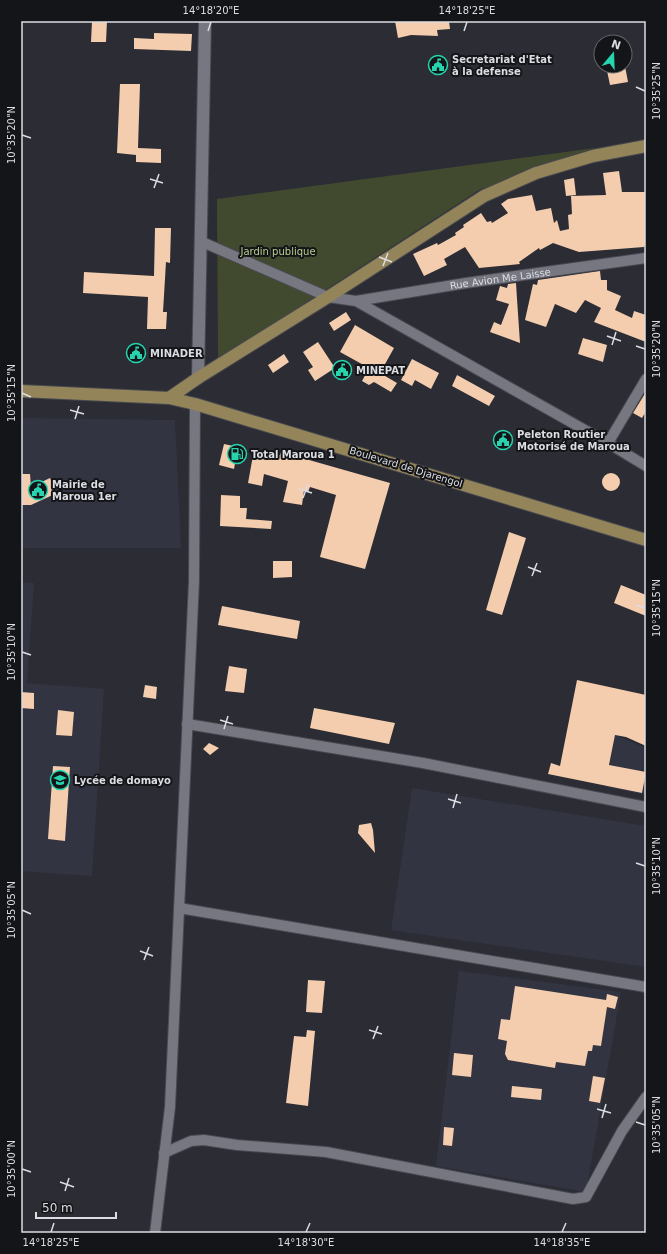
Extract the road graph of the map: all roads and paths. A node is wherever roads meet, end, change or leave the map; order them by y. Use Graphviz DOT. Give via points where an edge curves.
graph roads {
  1 [pos="205,21"];
  2 [pos="646,146"];
  3 [pos="200,241"];
  4 [pos="646,258"];
  5 [pos="328,297"];
  6 [pos="356,301"];
  7 [pos="198,378"];
  8 [pos="646,378"];
  9 [pos="21,391"];
  10 [pos="169,398"];
  11 [pos="195,404"];
  12 [pos="608,443"];
  13 [pos="646,466"];
  14 [pos="646,540"];
  15 [pos="187,724"];
  16 [pos="646,807"];
  17 [pos="179,908"];
  18 [pos="646,987"];
  19 [pos="646,1096"];
  20 [pos="164,1153"];
  21 [pos="155,1233"];
  1 -- 3 [label="street"];
  2 -- 5 [label="main road" via="593,156 536,173 484,196"];
  3 -- 5 [label="street"];
  3 -- 7 [label="street"];
  4 -- 6 [label="street, Rue Avion Me Laisse"];
  5 -- 6 [label="street"];
  5 -- 7 [label="main road"];
  6 -- 12 [label="street"];
  7 -- 10 [label="main road"];
  8 -- 12 [label="street"];
  9 -- 10 [label="main road, Boulevard de Djarengol"];
  10 -- 11 [label="main road, Boulevard de Djarengol"];
  11 -- 14 [label="main road, Boulevard de Djarengol"];
  11 -- 15 [label="street" via="194,581"];
  12 -- 13 [label="street"];
  15 -- 16 [label="street" via="423,763"];
  15 -- 17 [label="street"];
  17 -- 18 [label="street"];
  17 -- 20 [label="street" via="170,1107"];
  19 -- 20 [label="street" via="622,1131 586,1197 573,1199 296,1148 237,1145 204,1140 191,1141"];
  20 -- 21 [label="street"];
}
